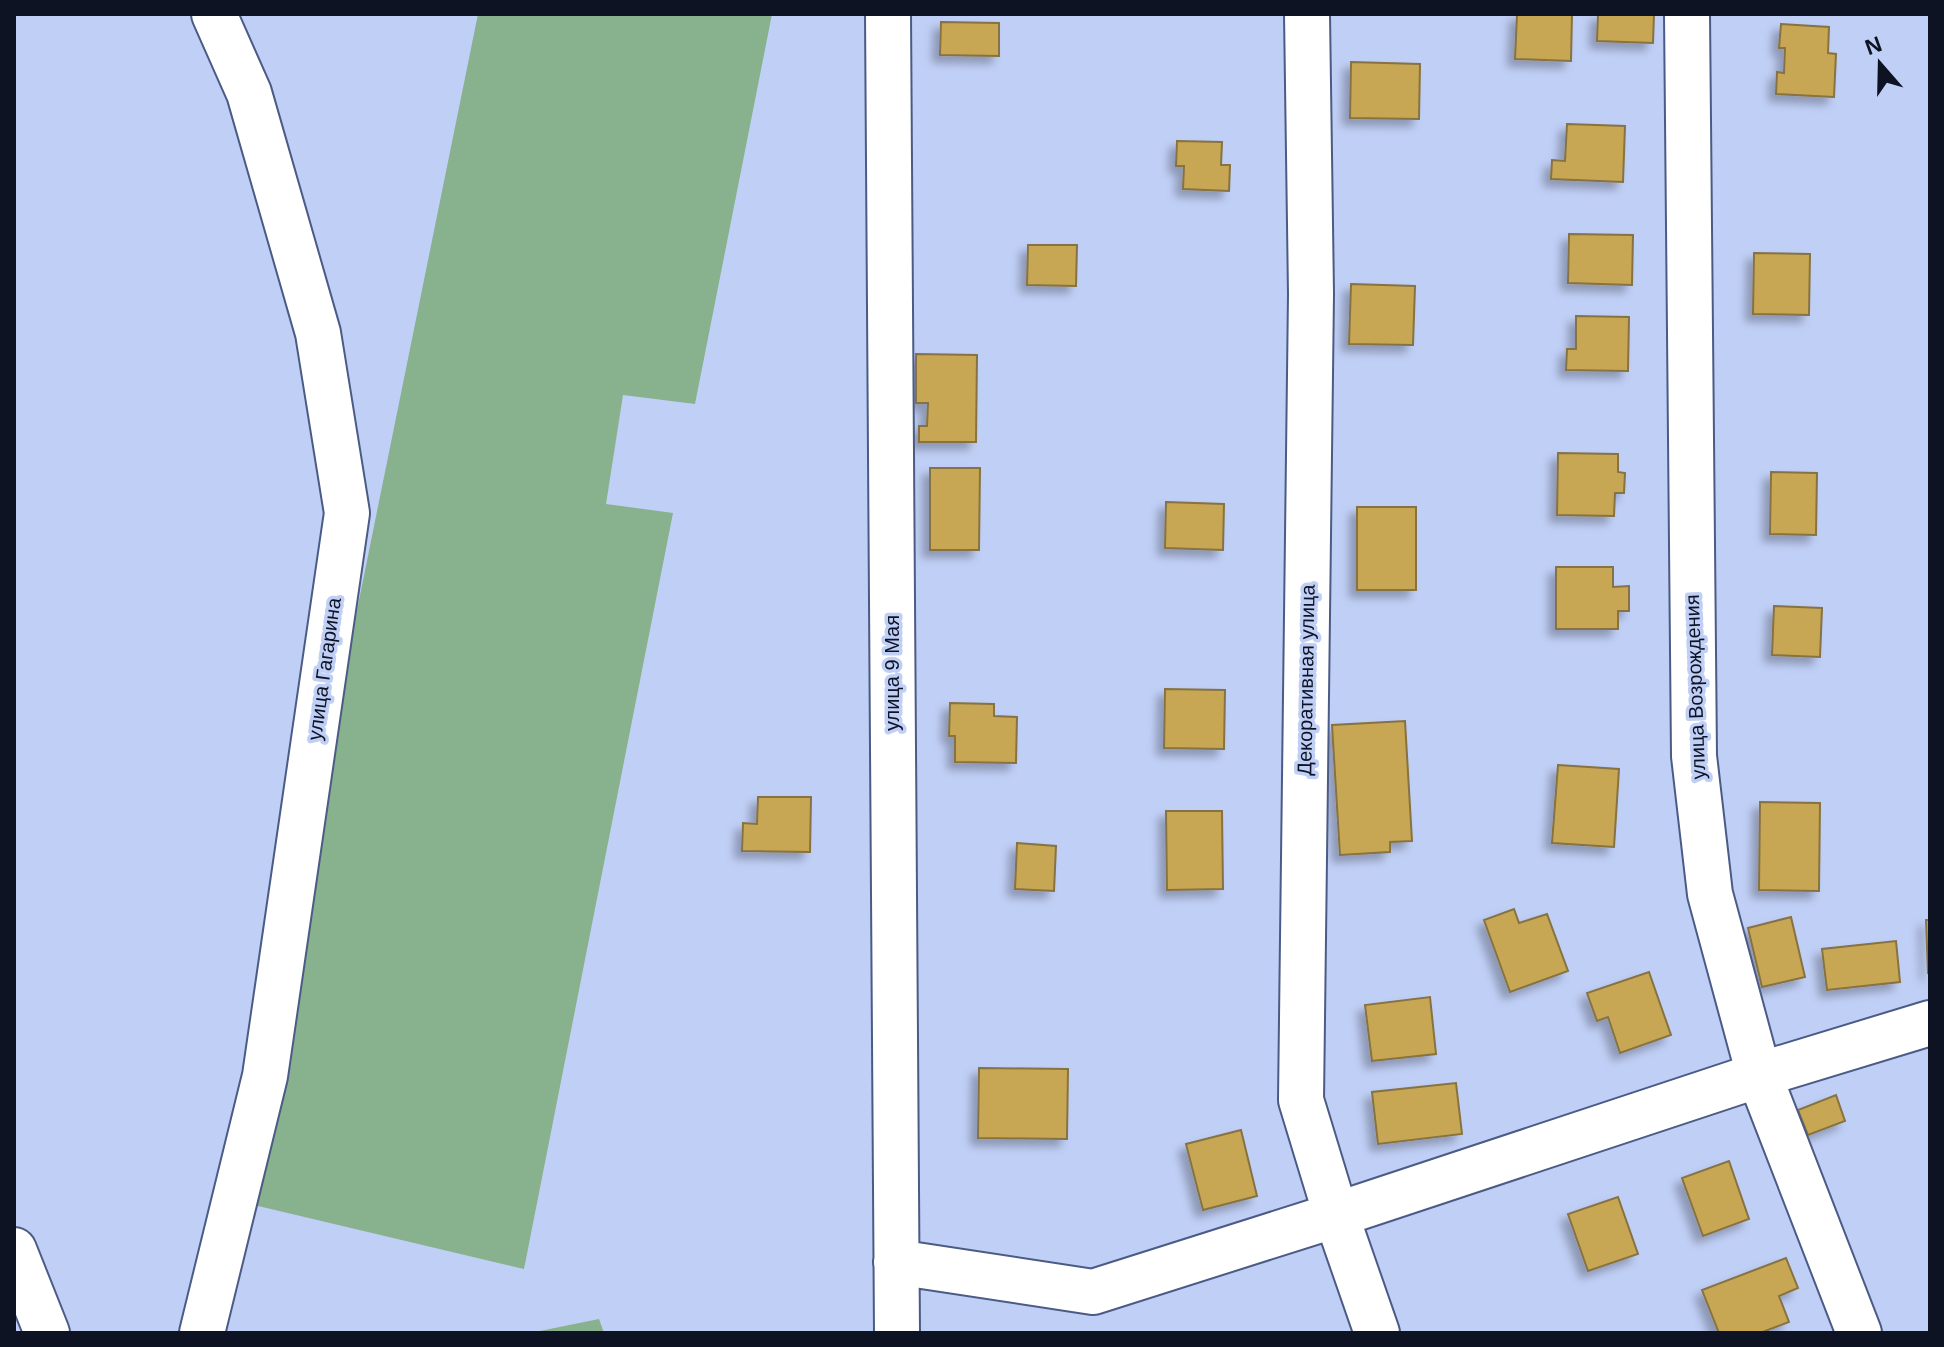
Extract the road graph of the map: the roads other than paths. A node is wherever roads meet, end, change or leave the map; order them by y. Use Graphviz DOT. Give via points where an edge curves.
graph roads {
  1 [pos="214,14"];
  2 [pos="888,14"];
  3 [pos="1307,14"];
  4 [pos="1687,14"];
  5 [pos="1930,1023"];
  6 [pos="1759,1075"];
  7 [pos="1336,1215"];
  8 [pos="14,1250"];
  9 [pos="896,1262"];
  10 [pos="47,1333"];
  11 [pos="202,1333"];
  12 [pos="897,1333"];
  13 [pos="1377,1333"];
  14 [pos="1859,1333"];
  1 -- 11 [label="street, улица Гагарина" via="249,93 318,333 347,513 265,1076"];
  2 -- 9 [label="street, улица 9 Мая"];
  3 -- 7 [label="street, Декоративная улица" via="1311,294 1301,1100"];
  4 -- 6 [label="street, улица Возрождения" via="1694,756 1710,894"];
  5 -- 6 [label="street"];
  6 -- 7 [label="street"];
  6 -- 14 [label="street, улица Возрождения"];
  7 -- 9 [label="street" via="1093,1292"];
  7 -- 13 [label="street, Декоративная улица"];
  8 -- 10 [label="street"];
  9 -- 12 [label="street, улица 9 Мая"];
}
